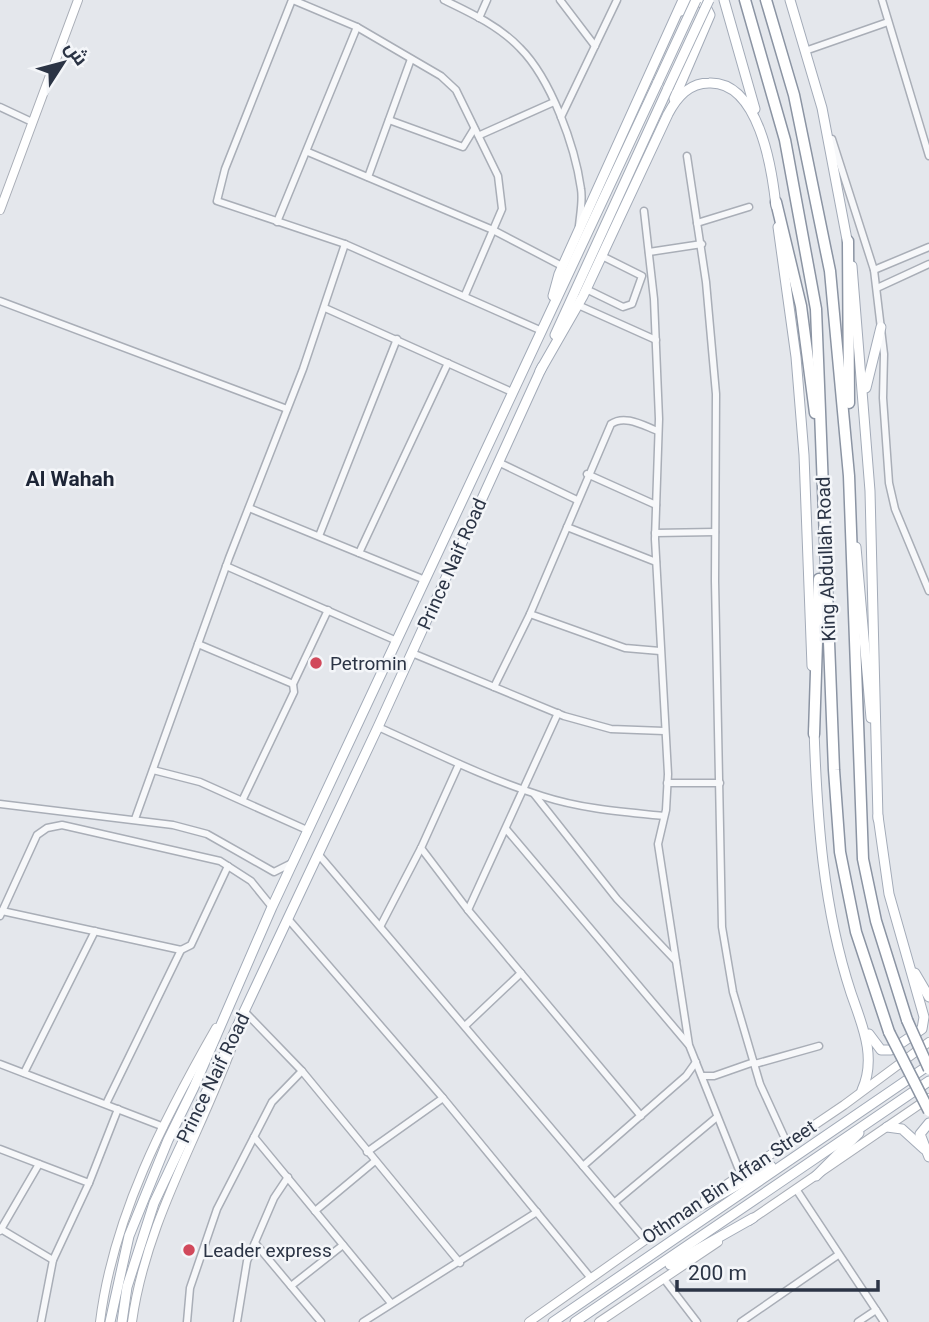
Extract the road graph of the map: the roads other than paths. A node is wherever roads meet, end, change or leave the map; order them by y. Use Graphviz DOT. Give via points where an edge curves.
graph roads {
  1 [pos="78,0"];
  2 [pos="292,0"];
  3 [pos="444,0"];
  4 [pos="487,0"];
  5 [pos="560,0"];
  6 [pos="617,0"];
  7 [pos="682,0"];
  8 [pos="696,0"];
  9 [pos="709,0"];
  10 [pos="724,0"];
  11 [pos="745,0"];
  12 [pos="766,0"];
  13 [pos="790,0"];
  14 [pos="882,0"];
  15 [pos="479,18"];
  16 [pos="888,22"];
  17 [pos="357,27"];
  18 [pos="669,34"];
  19 [pos="595,46"];
  20 [pos="805,51"];
  21 [pos="411,59"];
  22 [pos="554,102"];
  23 [pos="0,107"];
  24 [pos="821,108"];
  25 [pos="668,114"];
  26 [pos="561,117"];
  27 [pos="389,120"];
  28 [pos="32,122"];
  29 [pos="760,128"];
  30 [pos="474,129"];
  31 [pos="480,135"];
  32 [pos="307,152"];
  33 [pos="929,153"];
  34 [pos="687,156"];
  35 [pos="368,177"];
  36 [pos="776,202"];
  37 [pos="749,207"];
  38 [pos="0,210"];
  39 [pos="644,211"];
  40 [pos="277,222"];
  41 [pos="697,223"];
  42 [pos="493,230"];
  43 [pos="578,232"];
  44 [pos="848,241"];
  45 [pos="345,244"];
  46 [pos="702,244"];
  47 [pos="929,247"];
  48 [pos="649,252"];
  49 [pos="602,256"];
  50 [pos="929,264"];
  51 [pos="562,266"];
  52 [pos="874,270"];
  53 [pos="877,288"];
  54 [pos="586,289"];
  55 [pos="465,295"];
  56 [pos="0,301"];
  57 [pos="578,306"];
  58 [pos="325,308"];
  59 [pos="548,318"];
  60 [pos="881,327"];
  61 [pos="542,331"];
  62 [pos="397,340"];
  63 [pos="656,340"];
  64 [pos="448,363"];
  65 [pos="540,371"];
  66 [pos="512,392"];
  67 [pos="864,407"];
  68 [pos="287,409"];
  69 [pos="658,431"];
  70 [pos="498,462"];
  71 [pos="587,474"];
  72 [pos="823,475"];
  73 [pos="849,476"];
  74 [pos="577,500"];
  75 [pos="656,505"];
  76 [pos="249,508"];
  77 [pos="567,527"];
  78 [pos="715,532"];
  79 [pos="655,533"];
  80 [pos="319,536"];
  81 [pos="359,553"];
  82 [pos="656,562"];
  83 [pos="226,566"];
  84 [pos="425,580"];
  85 [pos="929,591"];
  86 [pos="328,610"];
  87 [pos="530,614"];
  88 [pos="397,641"];
  89 [pos="198,644"];
  90 [pos="660,651"];
  91 [pos="412,653"];
  92 [pos="293,684"];
  93 [pos="494,687"];
  94 [pos="558,713"];
  95 [pos="378,727"];
  96 [pos="664,731"];
  97 [pos="814,734"];
  98 [pos="458,764"];
  99 [pos="153,770"];
  100 [pos="667,783"];
  101 [pos="720,783"];
  102 [pos="525,789"];
  103 [pos="533,792"];
  104 [pos="243,799"];
  105 [pos="0,804"];
  106 [pos="664,816"];
  107 [pos="878,819"];
  108 [pos="135,820"];
  109 [pos="506,829"];
  110 [pos="307,830"];
  111 [pos="421,848"];
  112 [pos="319,855"];
  113 [pos="293,863"];
  114 [pos="228,866"];
  115 [pos="272,906"];
  116 [pos="468,910"];
  117 [pos="1,913"];
  118 [pos="289,920"];
  119 [pos="381,925"];
  120 [pos="95,931"];
  121 [pos="181,950"];
  122 [pos="908,959"];
  123 [pos="676,961"];
  124 [pos="521,973"];
  125 [pos="929,997"];
  126 [pos="229,1004"];
  127 [pos="856,1006"];
  128 [pos="245,1013"];
  129 [pos="466,1026"];
  130 [pos="929,1042"];
  131 [pos="689,1045"];
  132 [pos="819,1046"];
  133 [pos="696,1062"];
  134 [pos="754,1063"];
  135 [pos="0,1064"];
  136 [pos="929,1067"];
  137 [pos="302,1071"];
  138 [pos="24,1073"];
  139 [pos="702,1076"];
  140 [pos="929,1081"];
  141 [pos="863,1090"];
  142 [pos="443,1098"];
  143 [pos="929,1098"];
  144 [pos="106,1104"];
  145 [pos="118,1110"];
  146 [pos="929,1111"];
  147 [pos="641,1116"];
  148 [pos="876,1116"];
  149 [pos="717,1117"];
  150 [pos="929,1123"];
  151 [pos="164,1127"];
  152 [pos="887,1127"];
  153 [pos="824,1135"];
  154 [pos="254,1136"];
  155 [pos="787,1143"];
  156 [pos="0,1149"];
  157 [pos="368,1152"];
  158 [pos="927,1153"];
  159 [pos="375,1161"];
  160 [pos="38,1164"];
  161 [pos="583,1166"];
  162 [pos="741,1175"];
  163 [pos="816,1176"];
  164 [pos="288,1177"];
  165 [pos="89,1183"];
  166 [pos="796,1189"];
  167 [pos="615,1202"];
  168 [pos="315,1211"];
  169 [pos="537,1212"];
  170 [pos="753,1218"];
  171 [pos="665,1226"];
  172 [pos="1,1230"];
  173 [pos="645,1240"];
  174 [pos="255,1243"];
  175 [pos="343,1245"];
  176 [pos="838,1255"];
  177 [pos="53,1260"];
  178 [pos="460,1264"];
  179 [pos="590,1277"];
  180 [pos="664,1279"];
  181 [pos="291,1286"];
  182 [pos="608,1300"];
  183 [pos="391,1303"];
  184 [pos="876,1310"];
  185 [pos="41,1322"];
  186 [pos="100,1322"];
  187 [pos="110,1322"];
  188 [pos="122,1322"];
  189 [pos="132,1322"];
  190 [pos="187,1322"];
  191 [pos="237,1322"];
  192 [pos="321,1322"];
  193 [pos="363,1322"];
  194 [pos="529,1322"];
  195 [pos="553,1322"];
  196 [pos="575,1322"];
  197 [pos="599,1322"];
  198 [pos="697,1322"];
  199 [pos="741,1322"];
  200 [pos="858,1322"];
  201 [pos="884,1322"];
  1 -- 28 [label="main road"];
  2 -- 17 [label="street"];
  2 -- 40 [label="street" via="225,169 217,201"];
  3 -- 15 [label="street"];
  4 -- 15 [label="street"];
  5 -- 19 [label="street"];
  6 -- 19 [label="street"];
  7 -- 18 [label="main road"];
  8 -- 59 [label="main road, Prince Naif Road, bridge"];
  9 -- 65 [label="main road, Prince Naif Road, bridge"];
  10 -- 29 [label="main road"];
  11 -- 72 [label="highway, King Abdullah Road" via="785,140 816,309"];
  12 -- 73 [label="highway, King Abdullah Road" via="794,95 830,271"];
  13 -- 20 [label="main road"];
  14 -- 16 [label="street"];
  15 -- 22 [label="street" via="522,49"];
  16 -- 20 [label="street"];
  16 -- 33 [label="street"];
  17 -- 21 [label="street"];
  17 -- 32 [label="street"];
  18 -- 25 [label="main road" via="687,3 705,5 709,21"];
  18 -- 43 [label="main road"];
  19 -- 26 [label="street"];
  20 -- 24 [label="main road"];
  21 -- 27 [label="street"];
  21 -- 30 [label="street" via="456,90"];
  22 -- 26 [label="street"];
  22 -- 31 [label="street"];
  23 -- 28 [label="street"];
  24 -- 44 [label="main road"];
  24 -- 52 [label="street"];
  25 -- 29 [label="main road" via="688,89 718,83 739,94"];
  25 -- 49 [label="main road"];
  26 -- 43 [label="street" via="582,191"];
  27 -- 30 [label="street" via="463,147"];
  27 -- 35 [label="street"];
  28 -- 38 [label="main road"];
  29 -- 36 [label="main road"];
  30 -- 31 [label="street"];
  31 -- 42 [label="street" via="498,176 502,209"];
  32 -- 35 [label="street"];
  32 -- 40 [label="street"];
  34 -- 41 [label="street"];
  35 -- 42 [label="street"];
  36 -- 72 [label="highway" via="801,306"];
  36 -- 97 [label="main road" via="803,443"];
  37 -- 41 [label="street"];
  39 -- 48 [label="street"];
  40 -- 45 [label="street"];
  41 -- 46 [label="street"];
  42 -- 51 [label="street"];
  42 -- 55 [label="street"];
  43 -- 51 [label="main road"];
  44 -- 67 [label="main road"];
  44 -- 73 [label="highway"];
  45 -- 55 [label="street"];
  45 -- 58 [label="street"];
  46 -- 48 [label="street"];
  46 -- 78 [label="street" via="716,394"];
  47 -- 52 [label="street"];
  48 -- 63 [label="street"];
  49 -- 54 [label="main road"];
  49 -- 54 [label="street" via="642,276 632,304 623,307"];
  50 -- 53 [label="street"];
  51 -- 59 [label="main road"];
  52 -- 53 [label="street"];
  53 -- 60 [label="street"];
  54 -- 57 [label="main road"];
  55 -- 61 [label="street"];
  56 -- 68 [label="street"];
  57 -- 63 [label="street"];
  57 -- 65 [label="main road"];
  58 -- 62 [label="street"];
  58 -- 68 [label="street"];
  59 -- 61 [label="main road, Prince Naif Road"];
  60 -- 67 [label="main road"];
  60 -- 85 [label="street" via="888,483"];
  61 -- 66 [label="main road, Prince Naif Road"];
  62 -- 64 [label="street"];
  62 -- 80 [label="street"];
  63 -- 69 [label="street"];
  64 -- 66 [label="street"];
  64 -- 81 [label="street"];
  65 -- 70 [label="main road, Prince Naif Road"];
  66 -- 84 [label="main road, Prince Naif Road"];
  67 -- 107 [label="main road"];
  68 -- 76 [label="street"];
  69 -- 71 [label="street" via="617,420"];
  69 -- 75 [label="street"];
  70 -- 74 [label="street"];
  70 -- 91 [label="main road, Prince Naif Road"];
  71 -- 74 [label="street"];
  71 -- 75 [label="street"];
  72 -- 97 [label="highway"];
  72 -- 146 [label="highway, King Abdullah Road, bridge" via="840,852 856,932 889,1032"];
  73 -- 107 [label="main road"];
  73 -- 136 [label="highway, King Abdullah Road, bridge" via="863,859 876,920 907,1020"];
  74 -- 77 [label="street"];
  75 -- 79 [label="street"];
  76 -- 80 [label="street"];
  76 -- 83 [label="street"];
  77 -- 82 [label="street"];
  77 -- 87 [label="street"];
  78 -- 79 [label="street"];
  78 -- 101 [label="street"];
  79 -- 82 [label="street"];
  80 -- 81 [label="street"];
  81 -- 84 [label="street"];
  82 -- 90 [label="street"];
  83 -- 86 [label="street"];
  83 -- 89 [label="street"];
  84 -- 88 [label="main road, Prince Naif Road"];
  86 -- 88 [label="street"];
  86 -- 92 [label="street"];
  87 -- 90 [label="street" via="625,648"];
  87 -- 93 [label="street"];
  88 -- 110 [label="main road, Prince Naif Road"];
  89 -- 92 [label="street"];
  89 -- 99 [label="street"];
  90 -- 96 [label="street"];
  91 -- 93 [label="street"];
  91 -- 95 [label="main road, Prince Naif Road"];
  92 -- 104 [label="street" via="294,692"];
  93 -- 94 [label="street"];
  94 -- 96 [label="street" via="611,729"];
  94 -- 102 [label="street"];
  95 -- 98 [label="street"];
  95 -- 112 [label="main road, Prince Naif Road"];
  96 -- 100 [label="street"];
  97 -- 127 [label="main road" via="828,897 841,962"];
  98 -- 102 [label="street"];
  98 -- 111 [label="street"];
  99 -- 104 [label="street"];
  99 -- 108 [label="street"];
  100 -- 101 [label="street"];
  100 -- 106 [label="street"];
  101 -- 134 [label="street" via="722,926 733,992"];
  102 -- 103 [label="street"];
  102 -- 109 [label="street"];
  103 -- 106 [label="street" via="608,811"];
  103 -- 123 [label="street" via="617,899"];
  104 -- 110 [label="street"];
  105 -- 108 [label="street"];
  106 -- 123 [label="street" via="658,844"];
  107 -- 122 [label="main road" via="889,894"];
  108 -- 113 [label="street" via="207,834 274,872"];
  109 -- 116 [label="street"];
  109 -- 131 [label="street"];
  110 -- 113 [label="main road, Prince Naif Road"];
  111 -- 116 [label="street"];
  111 -- 119 [label="street"];
  112 -- 118 [label="main road, Prince Naif Road"];
  112 -- 119 [label="street"];
  113 -- 115 [label="main road, Prince Naif Road"];
  114 -- 115 [label="street" via="251,881"];
  114 -- 117 [label="street" via="139,841 62,825 47,828 37,835"];
  114 -- 121 [label="street" via="191,945"];
  115 -- 126 [label="main road, Prince Naif Road"];
  116 -- 124 [label="street"];
  117 -- 120 [label="street"];
  118 -- 128 [label="main road, Prince Naif Road"];
  118 -- 142 [label="street"];
  119 -- 129 [label="street"];
  120 -- 121 [label="street"];
  120 -- 138 [label="street"];
  121 -- 144 [label="street"];
  122 -- 125 [label="main road"];
  122 -- 127 [label="main road" via="924,1017 922,1029 891,1050 881,1050"];
  123 -- 131 [label="street"];
  124 -- 129 [label="street"];
  124 -- 147 [label="street"];
  126 -- 151 [label="main road"];
  126 -- 187 [label="main road, Prince Naif Road" via="129,1236"];
  127 -- 141 [label="main road" via="869,1045 870,1065"];
  128 -- 137 [label="street"];
  128 -- 188 [label="main road, Prince Naif Road" via="154,1203 127,1287"];
  128 -- 189 [label="main road" via="158,1224"];
  129 -- 161 [label="street"];
  130 -- 141 [label="main road, Othman Bin Affan Street"];
  131 -- 133 [label="street"];
  132 -- 134 [label="street"];
  133 -- 139 [label="street"];
  133 -- 147 [label="street"];
  134 -- 139 [label="street"];
  134 -- 155 [label="street"];
  135 -- 138 [label="street"];
  136 -- 153 [label="main road, Othman Bin Affan Street"];
  137 -- 154 [label="street" via="272,1102"];
  137 -- 157 [label="street"];
  138 -- 144 [label="street"];
  139 -- 149 [label="street"];
  140 -- 148 [label="main road, Othman Bin Affan Street"];
  141 -- 155 [label="main road, Othman Bin Affan Street"];
  142 -- 157 [label="street"];
  142 -- 169 [label="street"];
  143 -- 152 [label="main road"];
  144 -- 145 [label="street"];
  145 -- 151 [label="street"];
  145 -- 165 [label="street"];
  147 -- 161 [label="street"];
  148 -- 163 [label="main road"];
  148 -- 182 [label="main road, Othman Bin Affan Street"];
  149 -- 162 [label="street"];
  149 -- 167 [label="street"];
  150 -- 158 [label="main road" via="920,1135"];
  151 -- 186 [label="main road" via="120,1229"];
  152 -- 158 [label="main road" via="902,1129"];
  152 -- 163 [label="main road"];
  153 -- 171 [label="main road"];
  153 -- 195 [label="main road, Othman Bin Affan Street"];
  154 -- 164 [label="street"];
  154 -- 190 [label="street" via="218,1209 190,1288"];
  155 -- 162 [label="main road, Othman Bin Affan Street"];
  156 -- 160 [label="street"];
  157 -- 159 [label="street"];
  159 -- 168 [label="street"];
  159 -- 178 [label="street"];
  160 -- 165 [label="street"];
  160 -- 172 [label="street"];
  161 -- 167 [label="street"];
  162 -- 171 [label="main road, Othman Bin Affan Street"];
  163 -- 166 [label="main road"];
  164 -- 168 [label="street"];
  164 -- 174 [label="street"];
  165 -- 177 [label="street"];
  166 -- 170 [label="main road"];
  166 -- 176 [label="street"];
  167 -- 173 [label="street"];
  168 -- 175 [label="street"];
  169 -- 178 [label="street"];
  169 -- 179 [label="street"];
  170 -- 180 [label="main road"];
  170 -- 182 [label="main road"];
  171 -- 173 [label="main road, Othman Bin Affan Street"];
  172 -- 177 [label="street"];
  173 -- 179 [label="main road, Othman Bin Affan Street"];
  174 -- 181 [label="street"];
  174 -- 191 [label="street" via="247,1261"];
  175 -- 181 [label="street"];
  175 -- 183 [label="street"];
  176 -- 184 [label="street"];
  176 -- 199 [label="street"];
  177 -- 185 [label="street"];
  178 -- 183 [label="street"];
  179 -- 194 [label="main road, Othman Bin Affan Street"];
  180 -- 197 [label="main road"];
  180 -- 198 [label="street"];
  181 -- 192 [label="street"];
  182 -- 196 [label="main road, Othman Bin Affan Street"];
  183 -- 193 [label="street"];
  184 -- 200 [label="street"];
  184 -- 201 [label="street"];
}
